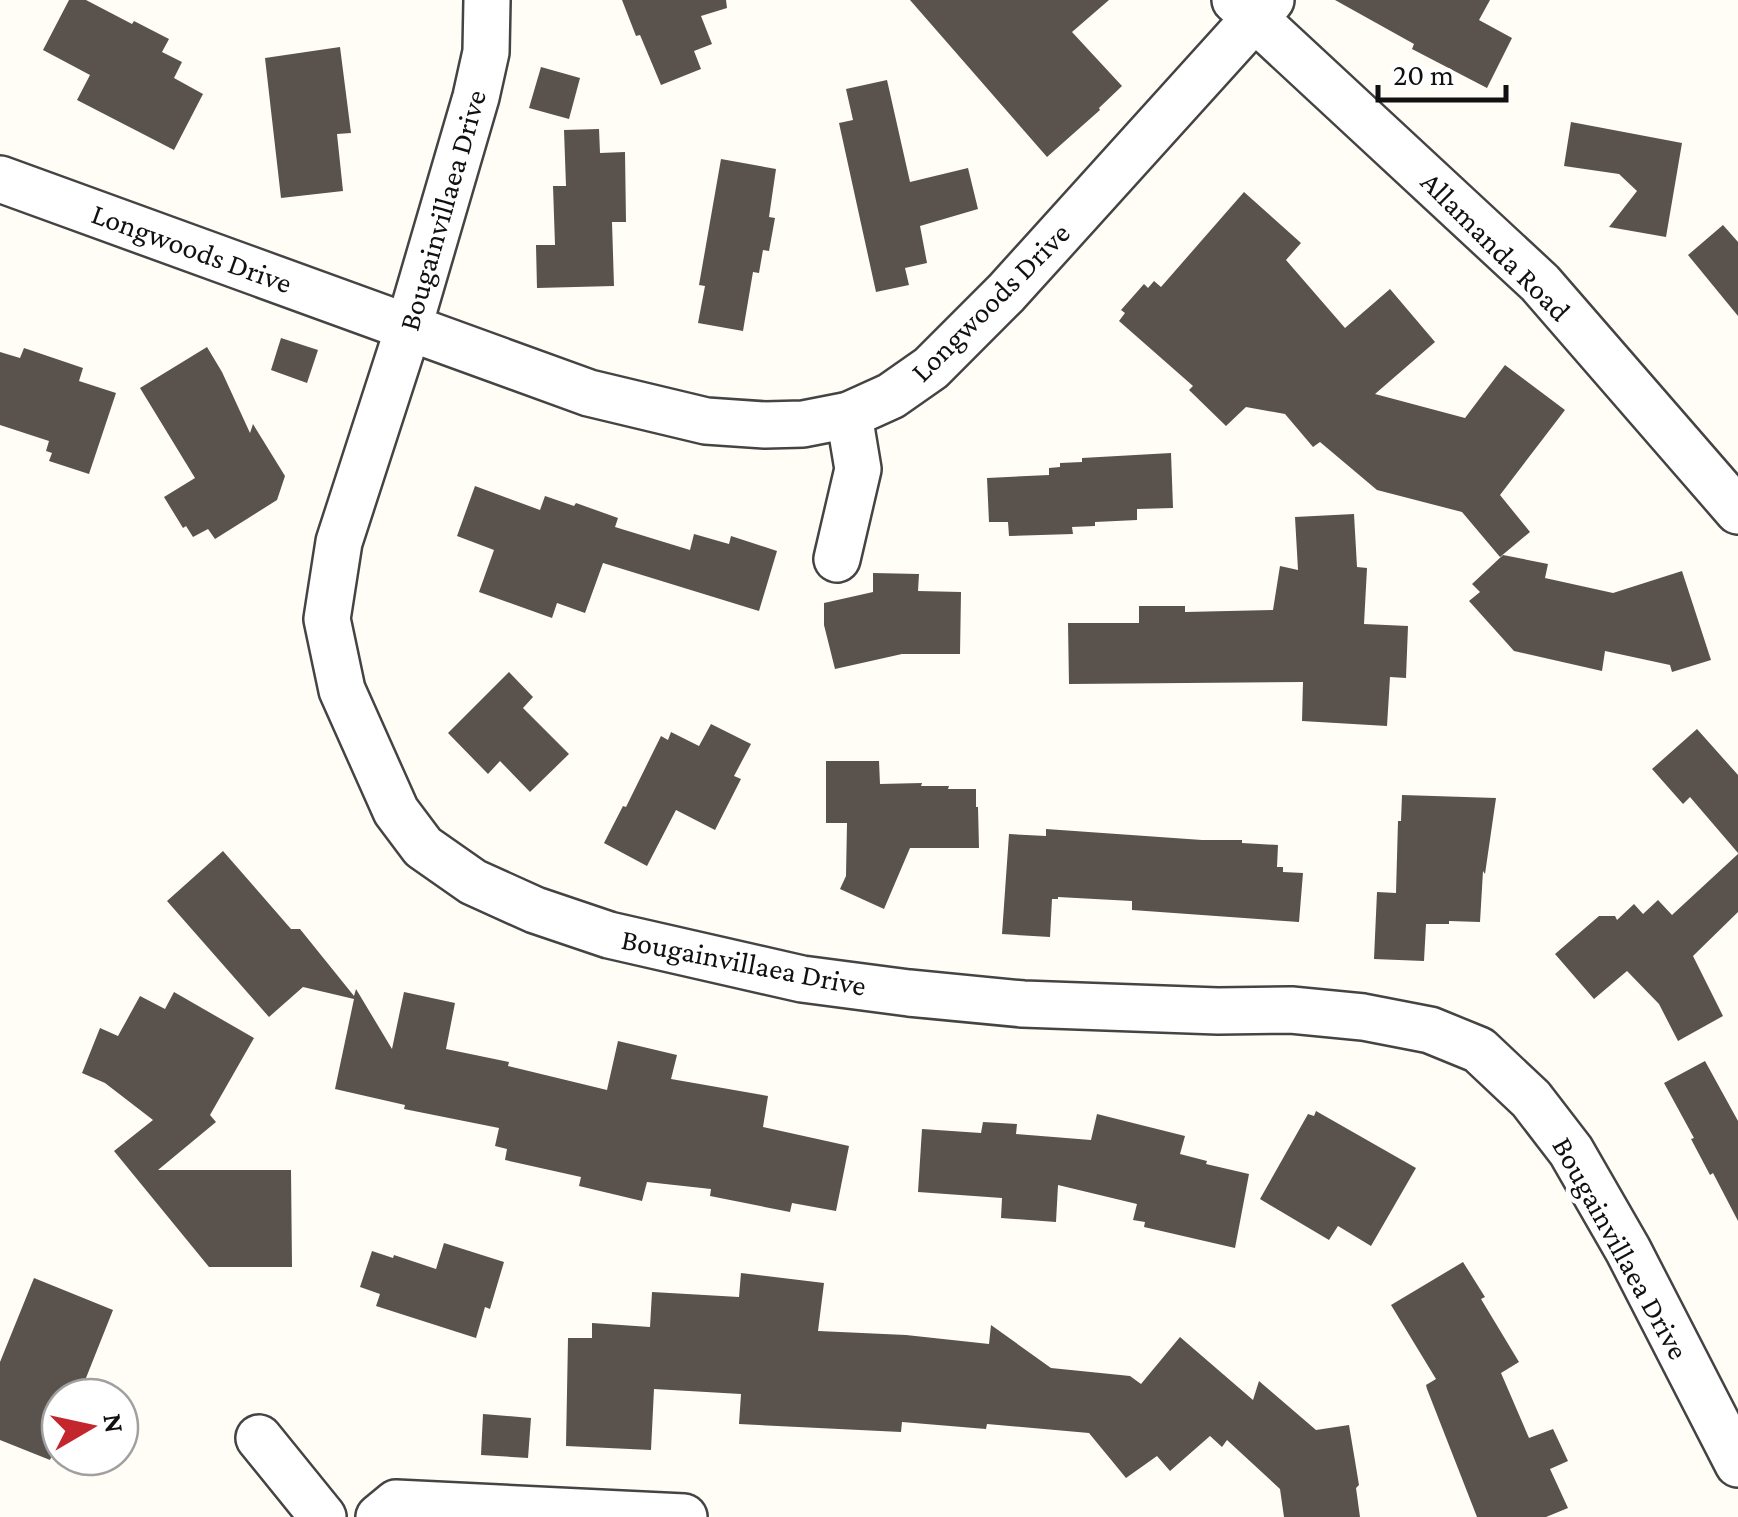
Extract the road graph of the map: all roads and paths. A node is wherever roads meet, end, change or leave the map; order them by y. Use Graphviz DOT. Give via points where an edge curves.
graph roads {
  1 [pos="486,0"];
  2 [pos="1254,6"];
  3 [pos="0,179"];
  4 [pos="409,326"];
  5 [pos="849,414"];
  6 [pos="1738,510"];
  7 [pos="838,559"];
  8 [pos="258,1438"];
  9 [pos="1738,1464"];
  10 [pos="323,1517"];
  11 [pos="379,1517"];
  12 [pos="684,1517"];
  1 -- 4 [label="street, Bougainvillaea Drive" via="486,52 476,97"];
  2 -- 5 [label="street, Longwoods Drive" via="1006,294 931,368"];
  2 -- 6 [label="street, Allamanda Road" via="1540,283"];
  3 -- 4 [label="street, Longwoods Drive"];
  4 -- 5 [label="street, Longwoods Drive" via="589,393 706,421 803,424"];
  4 -- 9 [label="street, Bougainvillaea Drive" via="340,542 327,618 342,690 396,811 423,847 473,882 535,910 609,935 802,978 1023,1004 1363,1017 1430,1030 1479,1050 1531,1099 1571,1151"];
  5 -- 7 [label="street" via="858,470"];
  8 -- 10 [label="street"];
  11 -- 12 [label="street" via="396,1503"];
}
